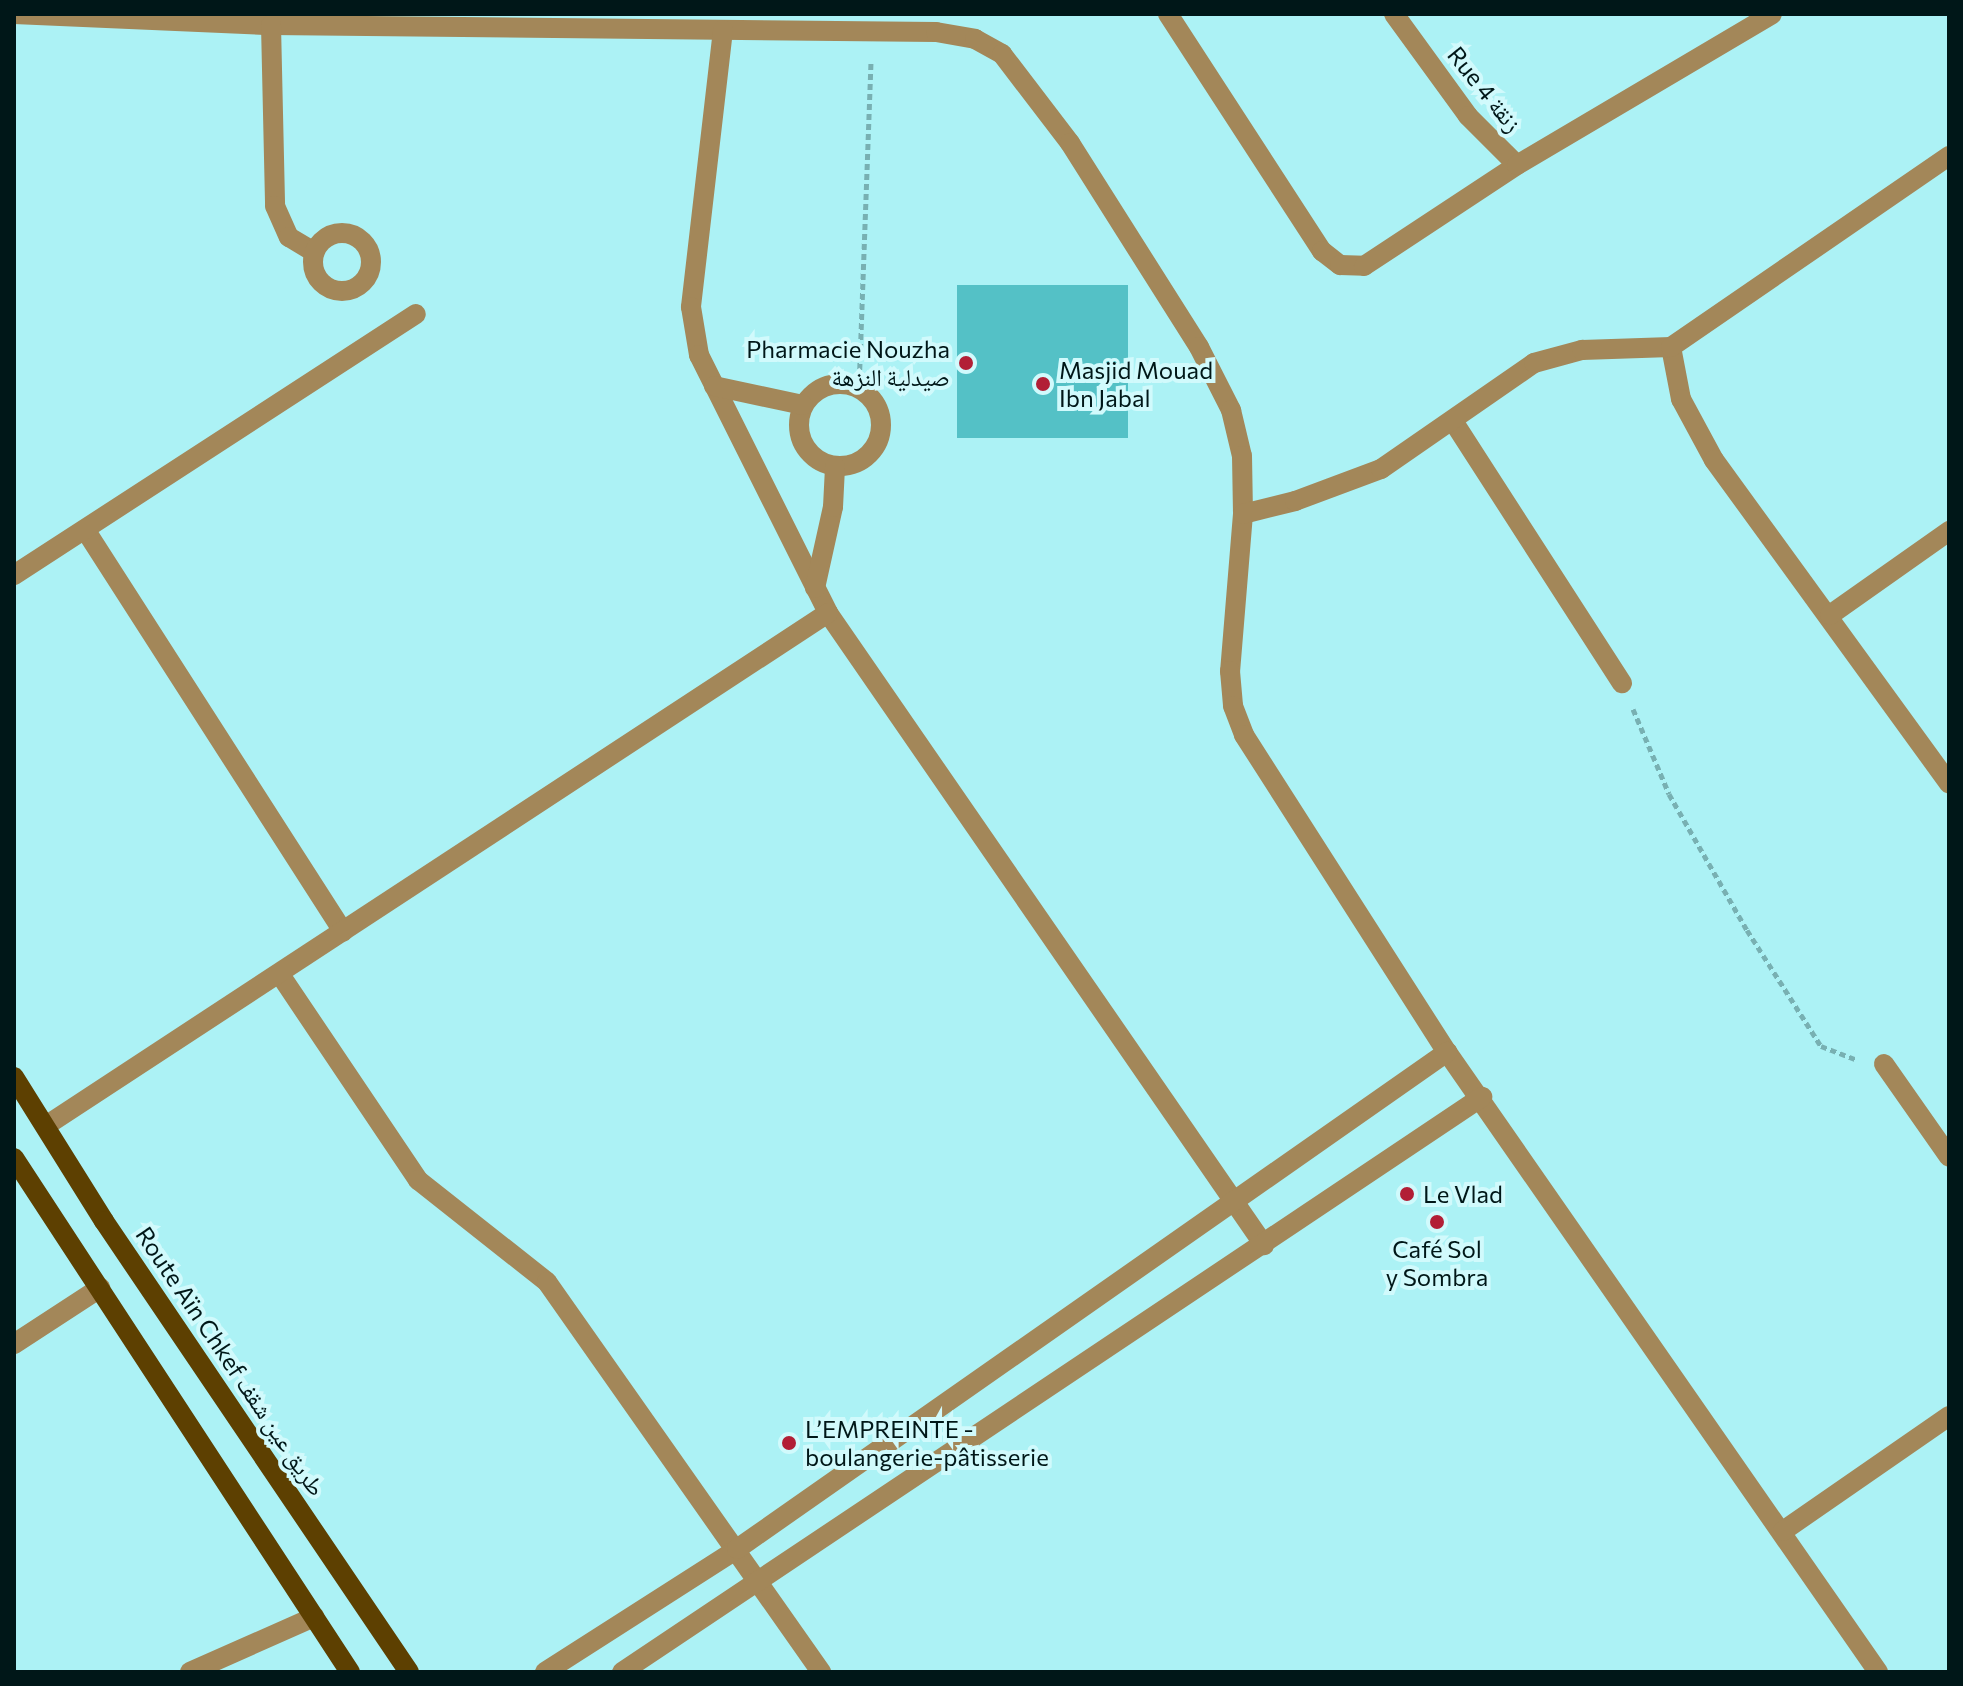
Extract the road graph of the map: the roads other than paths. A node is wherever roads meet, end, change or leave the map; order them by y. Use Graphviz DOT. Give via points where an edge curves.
graph roads {
  1 [pos="14,14"];
  2 [pos="1168,14"];
  3 [pos="1394,14"];
  4 [pos="1772,14"];
  5 [pos="271,25"];
  6 [pos="723,30"];
  7 [pos="1949,156"];
  8 [pos="1517,165"];
  9 [pos="314,252"];
  10 [pos="416,314"];
  11 [pos="1671,347"];
  12 [pos="714,386"];
  13 [pos="803,405"];
  14 [pos="1453,421"];
  15 [pos="835,467"];
  16 [pos="1243,514"];
  17 [pos="86,531"];
  18 [pos="1949,531"];
  19 [pos="14,575"];
  20 [pos="815,588"];
  21 [pos="828,613"];
  22 [pos="1830,615"];
  23 [pos="1622,683"];
  24 [pos="1949,784"];
  25 [pos="343,932"];
  26 [pos="281,976"];
  27 [pos="1447,1052"];
  28 [pos="1884,1064"];
  29 [pos="14,1077"];
  30 [pos="1482,1097"];
  31 [pos="47,1125"];
  32 [pos="1949,1157"];
  33 [pos="14,1158"];
  34 [pos="1236,1205"];
  35 [pos="1264,1245"];
  36 [pos="100,1288"];
  37 [pos="14,1344"];
  38 [pos="1949,1416"];
  39 [pos="1783,1531"];
  40 [pos="737,1549"];
  41 [pos="761,1581"];
  42 [pos="314,1617"];
  43 [pos="190,1672"];
  44 [pos="350,1672"];
  45 [pos="409,1672"];
  46 [pos="545,1672"];
  47 [pos="622,1672"];
  48 [pos="821,1672"];
  49 [pos="1878,1672"];
  1 -- 5 [label="street"];
  2 -- 8 [label="street" via="1322,251 1340,265 1364,266"];
  3 -- 8 [label="street, Rue 4 زنقة" via="1468,116"];
  4 -- 8 [label="street, Rue 4 زنقة"];
  5 -- 6 [label="street"];
  5 -- 9 [label="street" via="275,206 289,237"];
  6 -- 12 [label="street" via="691,307 699,355"];
  6 -- 16 [label="street" via="872,31 975,39 1002,54 1038,96 1199,347 1231,410 1242,456"];
  7 -- 11 [label="street"];
  10 -- 17 [label="street"];
  11 -- 14 [label="street" via="1582,350 1534,363"];
  11 -- 22 [label="street" via="1681,399 1714,460"];
  12 -- 13 [label="street"];
  12 -- 20 [label="street"];
  13 -- 15 [label="street" via="800,437 820,462"];
  13 -- 15 [label="street" via="828,385 859,389 880,413 881,429 866,457"];
  14 -- 16 [label="street" via="1381,469"];
  14 -- 23 [label="street"];
  15 -- 20 [label="street" via="833,507"];
  16 -- 27 [label="street" via="1230,671 1233,706 1244,735"];
  17 -- 19 [label="street"];
  17 -- 25 [label="street"];
  18 -- 22 [label="street"];
  20 -- 21 [label="street"];
  21 -- 25 [label="street"];
  21 -- 34 [label="street"];
  22 -- 24 [label="street"];
  25 -- 26 [label="street"];
  26 -- 31 [label="street"];
  26 -- 40 [label="street" via="418,1180 547,1282"];
  27 -- 30 [label="street"];
  27 -- 34 [label="street"];
  28 -- 32 [label="street"];
  29 -- 31 [label="main road, Route Aïn Chkef طريق عين شقف"];
  30 -- 35 [label="street"];
  30 -- 39 [label="street"];
  31 -- 45 [label="main road, Route Aïn Chkef طريق عين شقف" via="104,1221"];
  33 -- 36 [label="main road"];
  34 -- 35 [label="street"];
  34 -- 40 [label="street"];
  35 -- 41 [label="street"];
  36 -- 37 [label="street"];
  36 -- 42 [label="main road"];
  38 -- 39 [label="street"];
  39 -- 49 [label="street"];
  40 -- 41 [label="street"];
  40 -- 46 [label="street"];
  41 -- 47 [label="street"];
  41 -- 48 [label="street"];
  42 -- 43 [label="street"];
  42 -- 44 [label="main road"];
}
